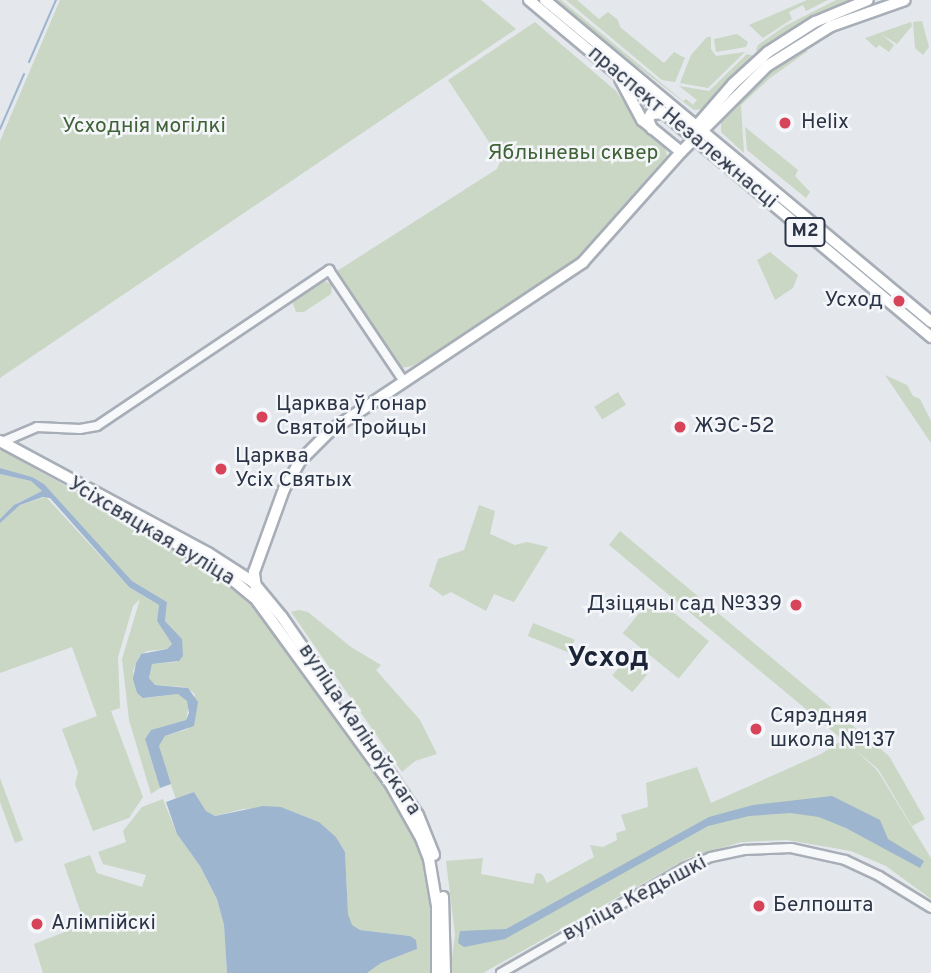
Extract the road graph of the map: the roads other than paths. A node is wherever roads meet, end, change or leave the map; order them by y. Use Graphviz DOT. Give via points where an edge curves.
graph roads {
  1 [pos="529,0"];
  2 [pos="545,0"];
  3 [pos="868,0"];
  4 [pos="905,0"];
  5 [pos="616,72"];
  6 [pos="666,113"];
  7 [pos="652,130"];
  8 [pos="696,132"];
  9 [pos="681,152"];
  10 [pos="931,322"];
  11 [pos="931,337"];
  12 [pos="403,380"];
  13 [pos="1,442"];
  14 [pos="257,563"];
  15 [pos="232,573"];
  16 [pos="243,575"];
  17 [pos="253,582"];
  18 [pos="258,601"];
  19 [pos="931,908"];
  20 [pos="437,973"];
  21 [pos="445,973"];
  22 [pos="501,973"];
  1 -- 5 [label="main road, праспект Незалежнасці / М2"];
  2 -- 8 [label="main road, праспект Незалежнасці / М2"];
  3 -- 8 [label="main road" via="815,22 768,52 733,84"];
  4 -- 8 [label="main road" via="850,18 792,48"];
  5 -- 6 [label="main road, праспект Незалежнасці / М2"];
  5 -- 7 [label="main road" via="638,116"];
  6 -- 7 [label="main road" via="651,114"];
  6 -- 8 [label="main road, праспект Незалежнасці / М2"];
  7 -- 9 [label="main road"];
  8 -- 9 [label="main road, вуліца Каліноўскага"];
  8 -- 10 [label="main road, праспект Незалежнасці / М2"];
  8 -- 11 [label="main road, праспект Незалежнасці / М2"];
  9 -- 12 [label="main road, вуліца Каліноўскага" via="583,262"];
  12 -- 13 [label="street" via="329,270 97,426 37,427"];
  12 -- 14 [label="main road, вуліца Каліноўскага" via="311,447 284,489"];
  13 -- 15 [label="main road, Усіхсвяцкая вуліца"];
  14 -- 15 [label="main road"];
  14 -- 16 [label="main road"];
  14 -- 17 [label="main road, вуліца Каліноўскага"];
  15 -- 16 [label="main road, Усіхсвяцкая вуліца"];
  15 -- 18 [label="main road, Усіхсвяцкая вуліца"];
  16 -- 17 [label="main road, Усіхсвяцкая вуліца"];
  17 -- 18 [label="main road, вуліца Каліноўскага"];
  17 -- 21 [label="main road, вуліца Каліноўскага" via="295,634 418,815 435,857 442,892"];
  18 -- 20 [label="main road, вуліца Каліноўскага" via="390,783 415,827 429,859 435,891"];
  19 -- 22 [label="street, вуліца Кедышкі" via="879,876 835,857 791,848 745,849 684,868"];
}
